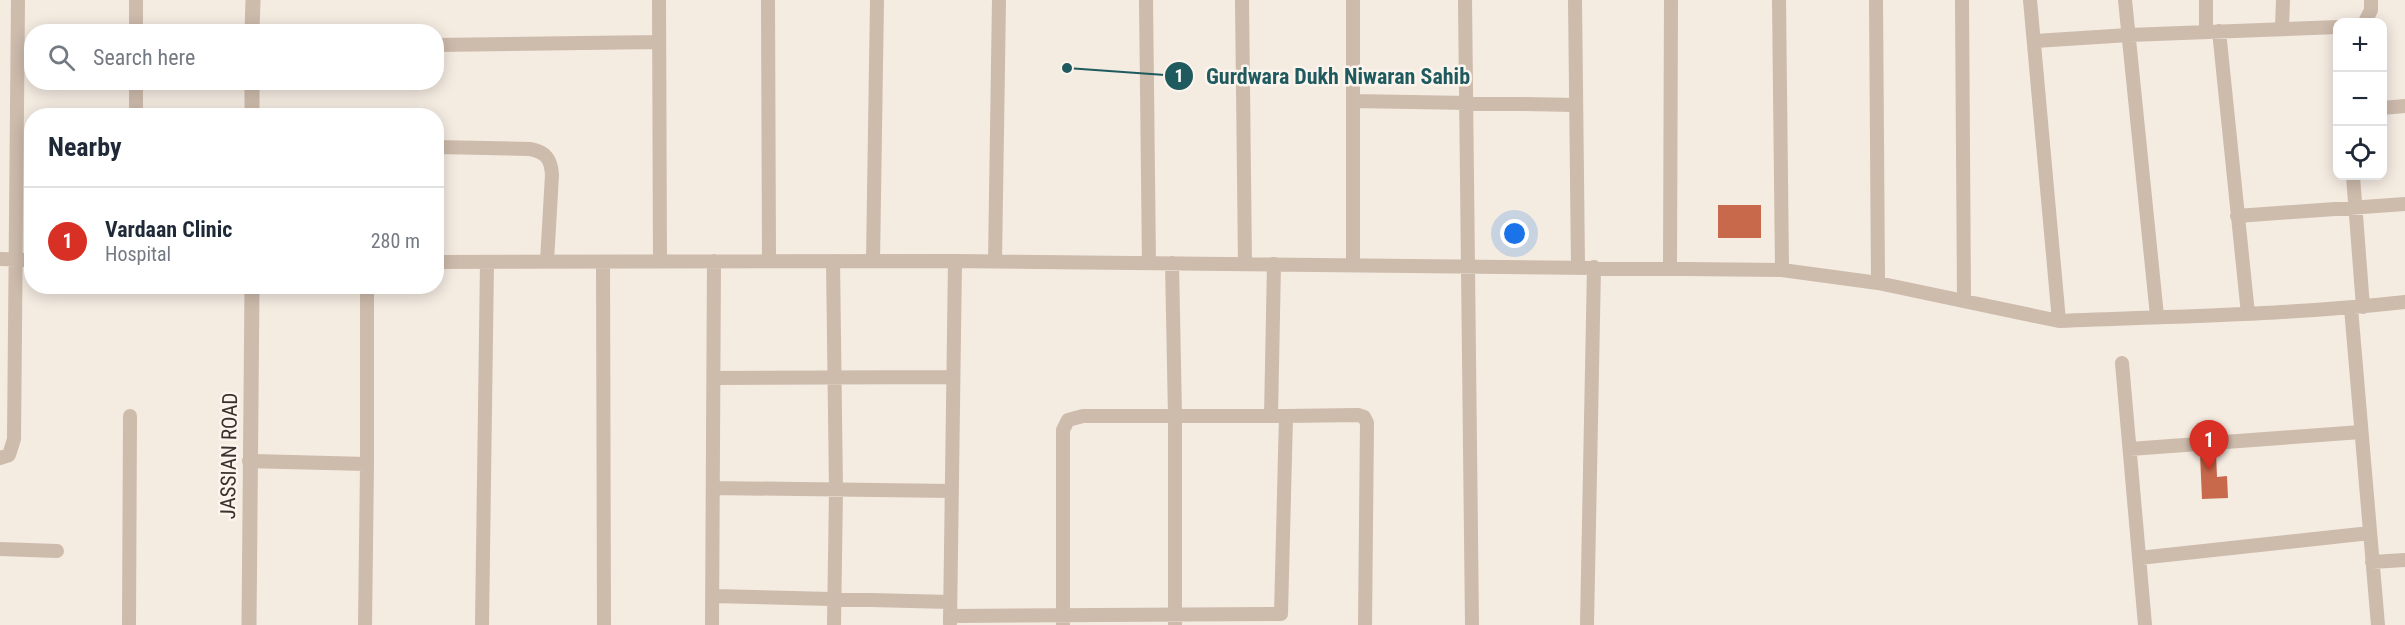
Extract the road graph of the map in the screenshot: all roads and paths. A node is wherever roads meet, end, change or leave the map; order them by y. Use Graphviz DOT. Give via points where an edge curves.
graph roads {
  1 [pos="18,0"];
  2 [pos="136,0"];
  3 [pos="253,0"];
  4 [pos="659,0"];
  5 [pos="768,0"];
  6 [pos="877,0"];
  7 [pos="999,0"];
  8 [pos="1146,0"];
  9 [pos="1242,0"];
  10 [pos="1353,0"];
  11 [pos="1465,0"];
  12 [pos="1575,0"];
  13 [pos="1671,0"];
  14 [pos="1779,0"];
  15 [pos="1875,0"];
  16 [pos="1962,0"];
  17 [pos="2030,0"];
  18 [pos="2125,0"];
  19 [pos="2206,0"];
  20 [pos="2283,0"];
  21 [pos="2372,0"];
  22 [pos="2368,18"];
  23 [pos="136,24"];
  24 [pos="252,24"];
  25 [pos="2333,27"];
  26 [pos="2282,28"];
  27 [pos="2213,31"];
  28 [pos="2128,35"];
  29 [pos="2035,41"];
  30 [pos="658,42"];
  31 [pos="444,45"];
  32 [pos="136,90"];
  33 [pos="252,90"];
  34 [pos="1353,101"];
  35 [pos="1466,102"];
  36 [pos="1575,105"];
  37 [pos="2405,106"];
  38 [pos="136,108"];
  39 [pos="252,108"];
  40 [pos="2387,108"];
  41 [pos="444,147"];
  42 [pos="2353,180"];
  43 [pos="2405,204"];
  44 [pos="2356,209"];
  45 [pos="2237,216"];
  46 [pos="0,259"];
  47 [pos="17,260"];
  48 [pos="24,260"];
  49 [pos="547,261"];
  50 [pos="660,261"];
  51 [pos="714,261"];
  52 [pos="769,261"];
  53 [pos="833,261"];
  54 [pos="873,261"];
  55 [pos="955,261"];
  56 [pos="995,261"];
  57 [pos="444,262"];
  58 [pos="487,262"];
  59 [pos="603,263"];
  60 [pos="1149,263"];
  61 [pos="1172,263"];
  62 [pos="1245,263"];
  63 [pos="1274,264"];
  64 [pos="1353,265"];
  65 [pos="1469,266"];
  66 [pos="1578,267"];
  67 [pos="1594,267"];
  68 [pos="1670,268"];
  69 [pos="1782,270"];
  70 [pos="1878,283"];
  71 [pos="252,294"];
  72 [pos="367,294"];
  73 [pos="1964,300"];
  74 [pos="2405,302"];
  75 [pos="2357,307"];
  76 [pos="2248,314"];
  77 [pos="2157,316"];
  78 [pos="2059,321"];
  79 [pos="2122,363"];
  80 [pos="953,377"];
  81 [pos="714,378"];
  82 [pos="833,379"];
  83 [pos="130,416"];
  84 [pos="1175,416"];
  85 [pos="1271,416"];
  86 [pos="1286,416"];
  87 [pos="2361,432"];
  88 [pos="2130,449"];
  89 [pos="0,458"];
  90 [pos="249,461"];
  91 [pos="368,464"];
  92 [pos="713,488"];
  93 [pos="836,490"];
  94 [pos="952,491"];
  95 [pos="2370,533"];
  96 [pos="0,549"];
  97 [pos="57,551"];
  98 [pos="2139,558"];
  99 [pos="2405,560"];
  100 [pos="2372,562"];
  101 [pos="713,596"];
  102 [pos="835,599"];
  103 [pos="950,614"];
  104 [pos="1063,620"];
  105 [pos="1175,620"];
  106 [pos="1281,620"];
  107 [pos="129,625"];
  108 [pos="249,625"];
  109 [pos="365,625"];
  110 [pos="482,625"];
  111 [pos="604,625"];
  112 [pos="712,625"];
  113 [pos="834,625"];
  114 [pos="1365,625"];
  115 [pos="1472,625"];
  116 [pos="1587,625"];
  117 [pos="2145,625"];
  118 [pos="2378,625"];
  1 -- 47 [label="street"];
  2 -- 23 [label="street"];
  3 -- 24 [label="street"];
  4 -- 30 [label="street"];
  5 -- 52 [label="street"];
  6 -- 54 [label="street"];
  7 -- 56 [label="street"];
  8 -- 60 [label="street"];
  9 -- 62 [label="street"];
  10 -- 34 [label="street"];
  11 -- 35 [label="street"];
  12 -- 36 [label="street"];
  13 -- 68 [label="street"];
  14 -- 69 [label="street"];
  15 -- 70 [label="street"];
  16 -- 73 [label="street"];
  17 -- 29 [label="street"];
  18 -- 28 [label="street"];
  19 -- 27 [label="street"];
  20 -- 26 [label="street"];
  21 -- 22 [label="street"];
  25 -- 26 [label="street"];
  26 -- 27 [label="street"];
  27 -- 28 [label="street"];
  27 -- 45 [label="street"];
  28 -- 29 [label="street"];
  28 -- 77 [label="street"];
  29 -- 78 [label="street"];
  30 -- 31 [label="street"];
  30 -- 50 [label="street"];
  32 -- 38 [label="street"];
  33 -- 39 [label="street"];
  34 -- 35 [label="street"];
  34 -- 64 [label="street"];
  35 -- 36 [label="street"];
  35 -- 65 [label="street"];
  36 -- 66 [label="street"];
  37 -- 40 [label="street"];
  41 -- 49 [label="street" via="530,149 547,156 552,175"];
  42 -- 44 [label="street"];
  43 -- 44 [label="street"];
  44 -- 45 [label="street"];
  44 -- 75 [label="street"];
  45 -- 76 [label="street"];
  46 -- 47 [label="street"];
  47 -- 48 [label="street"];
  47 -- 89 [label="street" via="13,447 9,455"];
  49 -- 58 [label="street"];
  49 -- 59 [label="street"];
  50 -- 51 [label="street"];
  50 -- 59 [label="street"];
  51 -- 52 [label="street"];
  51 -- 81 [label="street"];
  52 -- 53 [label="street"];
  53 -- 54 [label="street"];
  53 -- 82 [label="street"];
  54 -- 55 [label="street"];
  55 -- 56 [label="street"];
  55 -- 80 [label="street"];
  56 -- 60 [label="street"];
  57 -- 58 [label="street"];
  58 -- 110 [label="street"];
  59 -- 111 [label="street"];
  60 -- 61 [label="street"];
  61 -- 62 [label="street"];
  61 -- 84 [label="street"];
  62 -- 63 [label="street"];
  63 -- 64 [label="street"];
  63 -- 85 [label="street"];
  64 -- 65 [label="street"];
  65 -- 66 [label="street"];
  65 -- 115 [label="street"];
  66 -- 67 [label="street"];
  67 -- 68 [label="street"];
  67 -- 116 [label="street"];
  68 -- 69 [label="street"];
  69 -- 70 [label="street"];
  70 -- 73 [label="street"];
  71 -- 90 [label="street, JASSIAN ROAD"];
  72 -- 91 [label="street"];
  73 -- 78 [label="street"];
  74 -- 75 [label="street"];
  75 -- 76 [label="street"];
  75 -- 87 [label="street"];
  76 -- 77 [label="street"];
  77 -- 78 [label="street"];
  79 -- 88 [label="street"];
  80 -- 82 [label="street"];
  80 -- 94 [label="street"];
  81 -- 82 [label="street"];
  81 -- 92 [label="street"];
  82 -- 93 [label="street"];
  83 -- 107 [label="street"];
  84 -- 85 [label="street"];
  84 -- 104 [label="street" via="1083,416 1068,420 1065,425"];
  84 -- 105 [label="street"];
  85 -- 86 [label="street"];
  86 -- 106 [label="street"];
  86 -- 114 [label="street" via="1358,415 1367,423"];
  87 -- 88 [label="street"];
  87 -- 95 [label="street"];
  88 -- 98 [label="street"];
  90 -- 91 [label="street"];
  90 -- 108 [label="street, JASSIAN ROAD"];
  91 -- 109 [label="street"];
  92 -- 93 [label="street"];
  92 -- 101 [label="street"];
  93 -- 94 [label="street"];
  93 -- 102 [label="street"];
  94 -- 103 [label="street"];
  95 -- 98 [label="street"];
  95 -- 100 [label="street"];
  96 -- 97 [label="street"];
  98 -- 117 [label="street"];
  99 -- 100 [label="street"];
  100 -- 118 [label="street"];
  101 -- 102 [label="street"];
  101 -- 112 [label="street"];
  102 -- 103 [label="street"];
  102 -- 113 [label="street"];
  103 -- 104 [label="street"];
  104 -- 105 [label="street"];
  105 -- 106 [label="street"];
}
